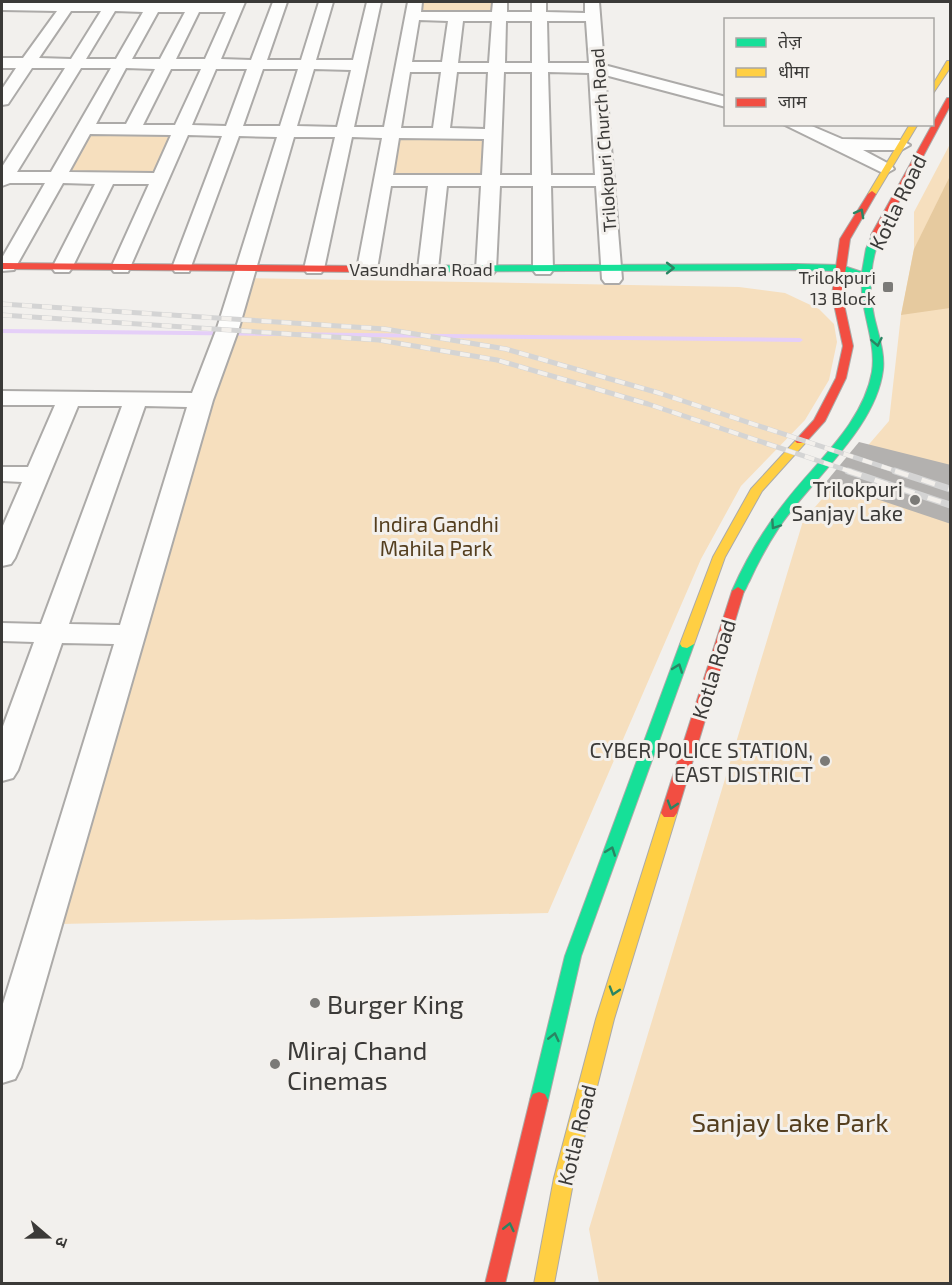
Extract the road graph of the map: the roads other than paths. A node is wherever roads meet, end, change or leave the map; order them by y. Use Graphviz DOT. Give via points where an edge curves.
graph roads {
  1 [pos="280,2"];
  2 [pos="326,2"];
  3 [pos="374,2"];
  4 [pos="21,4"];
  5 [pos="68,4"];
  6 [pos="113,4"];
  7 [pos="154,4"];
  8 [pos="237,5"];
  9 [pos="2,6"];
  10 [pos="194,8"];
  11 [pos="414,9"];
  12 [pos="499,9"];
  13 [pos="540,9"];
  14 [pos="593,9"];
  15 [pos="456,16"];
  16 [pos="8,22"];
  17 [pos="2,63"];
  18 [pos="28,63"];
  19 [pos="951,63"];
  20 [pos="74,64"];
  21 [pos="120,64"];
  22 [pos="166,64"];
  23 [pos="210,65"];
  24 [pos="256,65"];
  25 [pos="306,65"];
  26 [pos="361,65"];
  27 [pos="495,66"];
  28 [pos="402,67"];
  29 [pos="451,67"];
  30 [pos="540,67"];
  31 [pos="598,68"];
  32 [pos="934,91"];
  33 [pos="2,100"];
  34 [pos="951,100"];
  35 [pos="724,101"];
  36 [pos="796,126"];
  37 [pos="913,126"];
  38 [pos="83,129"];
  39 [pos="132,130"];
  40 [pos="182,130"];
  41 [pos="232,130"];
  42 [pos="287,132"];
  43 [pos="346,132"];
  44 [pos="392,133"];
  45 [pos="441,134"];
  46 [pos="493,134"];
  47 [pos="840,144"];
  48 [pos="901,145"];
  49 [pos="885,169"];
  50 [pos="57,177"];
  51 [pos="2,178"];
  52 [pos="107,178"];
  53 [pos="160,179"];
  54 [pos="384,180"];
  55 [pos="438,180"];
  56 [pos="491,180"];
  57 [pos="542,181"];
  58 [pos="606,181"];
  59 [pos="62,268"];
  60 [pos="121,268"];
  61 [pos="182,268"];
  62 [pos="3,269"];
  63 [pos="314,269"];
  64 [pos="367,269"];
  65 [pos="428,269"];
  66 [pos="486,270"];
  67 [pos="543,270"];
  68 [pos="244,274"];
  69 [pos="612,274"];
  70 [pos="840,275"];
  71 [pos="868,276"];
  72 [pos="2,398"];
  73 [pos="69,399"];
  74 [pos="136,399"];
  75 [pos="201,400"];
  76 [pos="2,474"];
  77 [pos="37,475"];
  78 [pos="7,533"];
  79 [pos="2,558"];
  80 [pos="2,632"];
  81 [pos="52,632"];
  82 [pos="131,635"];
  83 [pos="2,770"];
  84 [pos="7,1031"];
  85 [pos="2,1067"];
  86 [pos="495,1284"];
  87 [pos="544,1284"];
  1 -- 24 [label="street"];
  2 -- 25 [label="street"];
  3 -- 26 [label="street"];
  4 -- 5 [label="street"];
  4 -- 9 [label="street"];
  4 -- 16 [label="street"];
  5 -- 6 [label="street"];
  5 -- 18 [label="street"];
  6 -- 7 [label="street"];
  6 -- 20 [label="street"];
  7 -- 10 [label="street"];
  7 -- 21 [label="street"];
  8 -- 10 [label="street"];
  8 -- 23 [label="street"];
  10 -- 22 [label="street"];
  11 -- 15 [label="street"];
  11 -- 28 [label="street"];
  12 -- 13 [label="street"];
  12 -- 15 [label="street"];
  12 -- 27 [label="street"];
  13 -- 14 [label="street"];
  13 -- 30 [label="street"];
  14 -- 31 [label="street, Trilokpuri Church Road"];
  15 -- 29 [label="street"];
  17 -- 18 [label="street"];
  18 -- 20 [label="street"];
  18 -- 33 [label="street"];
  19 -- 32 [label="main road"];
  20 -- 21 [label="street"];
  20 -- 51 [label="street"];
  21 -- 22 [label="street"];
  21 -- 38 [label="street"];
  22 -- 23 [label="street"];
  22 -- 39 [label="street"];
  23 -- 24 [label="street"];
  23 -- 40 [label="street"];
  24 -- 25 [label="street"];
  24 -- 41 [label="street"];
  25 -- 26 [label="street"];
  25 -- 42 [label="street"];
  26 -- 43 [label="street"];
  27 -- 29 [label="street"];
  27 -- 30 [label="street"];
  27 -- 46 [label="street"];
  28 -- 29 [label="street"];
  28 -- 44 [label="street"];
  29 -- 45 [label="street"];
  30 -- 31 [label="street"];
  30 -- 57 [label="street"];
  31 -- 35 [label="street"];
  31 -- 58 [label="street, Trilokpuri Church Road"];
  34 -- 71 [label="main road, Kotla Road" via="872,244"];
  36 -- 47 [label="street"];
  37 -- 48 [label="main road, Kotla Road"];
  38 -- 39 [label="street"];
  38 -- 50 [label="street"];
  39 -- 40 [label="street"];
  40 -- 41 [label="street"];
  40 -- 53 [label="street"];
  41 -- 42 [label="street"];
  41 -- 61 [label="street"];
  42 -- 43 [label="street"];
  42 -- 68 [label="street"];
  43 -- 44 [label="street"];
  43 -- 63 [label="street"];
  44 -- 45 [label="street"];
  44 -- 54 [label="street"];
  45 -- 46 [label="street"];
  46 -- 56 [label="street"];
  47 -- 48 [label="street"];
  47 -- 49 [label="street"];
  48 -- 49 [label="main road, Kotla Road"];
  70 -- 49 [label="main road, Kotla Road, one-way" via="845,239"];
  50 -- 51 [label="street"];
  50 -- 52 [label="street"];
  50 -- 62 [label="street"];
  52 -- 53 [label="street"];
  52 -- 59 [label="street"];
  53 -- 60 [label="street"];
  54 -- 55 [label="street"];
  54 -- 64 [label="street"];
  55 -- 56 [label="street"];
  55 -- 65 [label="street"];
  56 -- 57 [label="street"];
  56 -- 66 [label="street"];
  57 -- 58 [label="street"];
  57 -- 67 [label="street"];
  58 -- 69 [label="street, Trilokpuri Church Road"];
  59 -- 60 [label="main road, Vasundhara Road"];
  59 -- 62 [label="main road, Vasundhara Road"];
  60 -- 61 [label="main road, Vasundhara Road"];
  61 -- 68 [label="main road, Vasundhara Road"];
  62 -- 68 [label="main road, Vasundhara Road"];
  63 -- 64 [label="main road, Vasundhara Road"];
  63 -- 68 [label="main road, Vasundhara Road"];
  64 -- 65 [label="main road, Vasundhara Road"];
  65 -- 66 [label="main road, Vasundhara Road"];
  66 -- 67 [label="main road, Vasundhara Road"];
  67 -- 69 [label="main road, Vasundhara Road"];
  68 -- 69 [label="main road, Vasundhara Road"];
  68 -- 75 [label="street"];
  69 -- 70 [label="main road, Vasundhara Road"];
  70 -- 71 [label="main road, Vasundhara Road"];
  86 -- 70 [label="main road, Kotla Road, one-way" via="573,956 719,557 757,489 819,420 842,378 848,346 837,295"];
  71 -- 87 [label="main road, Kotla Road, one-way" via="866,298 879,348 875,382 850,430 791,502 753,558 736,595 605,1019 564,1178"];
  72 -- 73 [label="street"];
  73 -- 74 [label="street"];
  73 -- 77 [label="street"];
  74 -- 75 [label="street"];
  74 -- 81 [label="street"];
  75 -- 82 [label="street"];
  76 -- 77 [label="street"];
  77 -- 78 [label="street"];
  78 -- 79 [label="street"];
  80 -- 81 [label="street"];
  81 -- 82 [label="street"];
  81 -- 83 [label="street"];
  82 -- 84 [label="street"];
  84 -- 85 [label="street"];
}
